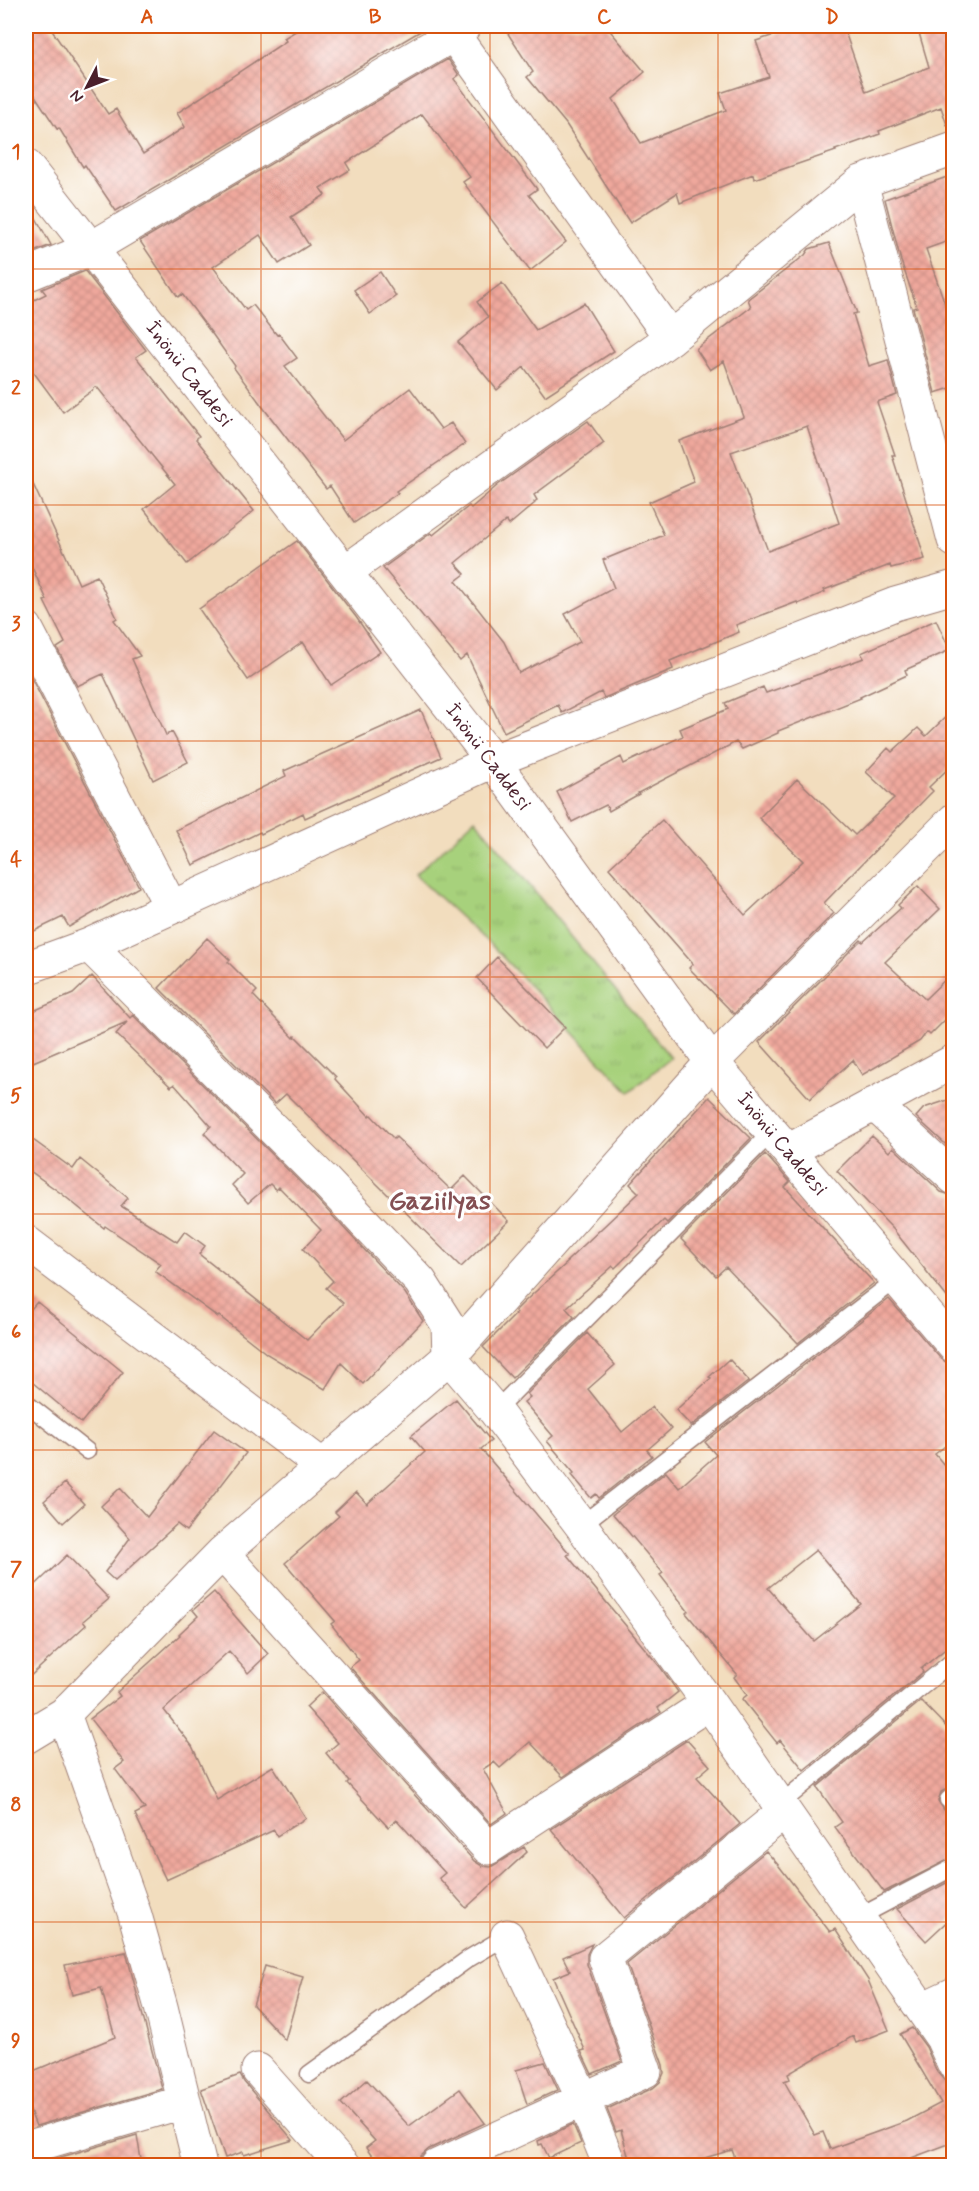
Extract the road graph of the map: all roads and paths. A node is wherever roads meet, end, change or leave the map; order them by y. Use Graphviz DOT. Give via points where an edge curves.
graph roads {
  1 [pos="455,28"];
  2 [pos="954,149"];
  3 [pos="26,166"];
  4 [pos="861,182"];
  5 [pos="90,249"];
  6 [pos="26,275"];
  7 [pos="671,338"];
  8 [pos="954,540"];
  9 [pos="345,572"];
  10 [pos="954,587"];
  11 [pos="26,628"];
  12 [pos="493,761"];
  13 [pos="954,820"];
  14 [pos="171,907"];
  15 [pos="88,945"];
  16 [pos="26,968"];
  17 [pos="954,1061"];
  18 [pos="712,1062"];
  19 [pos="874,1104"];
  20 [pos="780,1142"];
  21 [pos="954,1178"];
  22 [pos="29,1253"];
  23 [pos="897,1279"];
  24 [pos="954,1346"];
  25 [pos="449,1357"];
  26 [pos="26,1402"];
  27 [pos="495,1411"];
  28 [pos="87,1451"];
  29 [pos="324,1467"];
  30 [pos="581,1526"];
  31 [pos="222,1553"];
  32 [pos="954,1660"];
  33 [pos="709,1703"];
  34 [pos="64,1714"];
  35 [pos="26,1737"];
  36 [pos="782,1808"];
  37 [pos="954,1867"];
  38 [pos="857,1918"];
  39 [pos="507,1936"];
  40 [pos="954,1994"];
  41 [pos="922,2010"];
  42 [pos="954,2064"];
  43 [pos="258,2070"];
  44 [pos="309,2074"];
  45 [pos="583,2099"];
  46 [pos="183,2102"];
  47 [pos="26,2148"];
  48 [pos="200,2166"];
  49 [pos="343,2166"];
  50 [pos="437,2166"];
  51 [pos="610,2166"];
  1 -- 5 [label="street"];
  1 -- 7 [label="street"];
  2 -- 4 [label="street"];
  3 -- 5 [label="street, İnönü Caddesi"];
  4 -- 7 [label="street"];
  4 -- 8 [label="street"];
  5 -- 6 [label="street"];
  5 -- 9 [label="street, İnönü Caddesi"];
  7 -- 9 [label="street"];
  9 -- 12 [label="street, İnönü Caddesi"];
  10 -- 12 [label="street" via="895,604"];
  11 -- 14 [label="street"];
  12 -- 14 [label="street"];
  12 -- 18 [label="street, İnönü Caddesi"];
  13 -- 18 [label="street"];
  14 -- 15 [label="street"];
  15 -- 16 [label="street"];
  15 -- 25 [label="street" via="420,1281 448,1325"];
  17 -- 19 [label="street"];
  18 -- 20 [label="street, İnönü Caddesi"];
  18 -- 25 [label="street"];
  19 -- 20 [label="street"];
  19 -- 21 [label="street"];
  20 -- 23 [label="street, İnönü Caddesi"];
  20 -- 27 [label="lane"];
  22 -- 29 [label="street"];
  23 -- 24 [label="street, İnönü Caddesi"];
  23 -- 30 [label="lane"];
  25 -- 27 [label="street"];
  25 -- 29 [label="street"];
  26 -- 28 [label="lane"];
  27 -- 30 [label="street"];
  29 -- 31 [label="street"];
  30 -- 33 [label="street"];
  31 -- 33 [label="street" via="488,1848"];
  31 -- 34 [label="street"];
  32 -- 36 [label="lane"];
  33 -- 36 [label="street"];
  34 -- 35 [label="street"];
  34 -- 46 [label="street" via="135,1915"];
  36 -- 38 [label="street"];
  36 -- 45 [label="street" via="605,1958 645,2071"];
  37 -- 38 [label="lane"];
  38 -- 41 [label="street"];
  39 -- 44 [label="lane" via="468,1959"];
  39 -- 45 [label="street"];
  40 -- 41 [label="street"];
  41 -- 42 [label="street"];
  43 -- 49 [label="street"];
  45 -- 50 [label="street"];
  45 -- 51 [label="street"];
  46 -- 47 [label="street"];
  46 -- 48 [label="street"];
}
